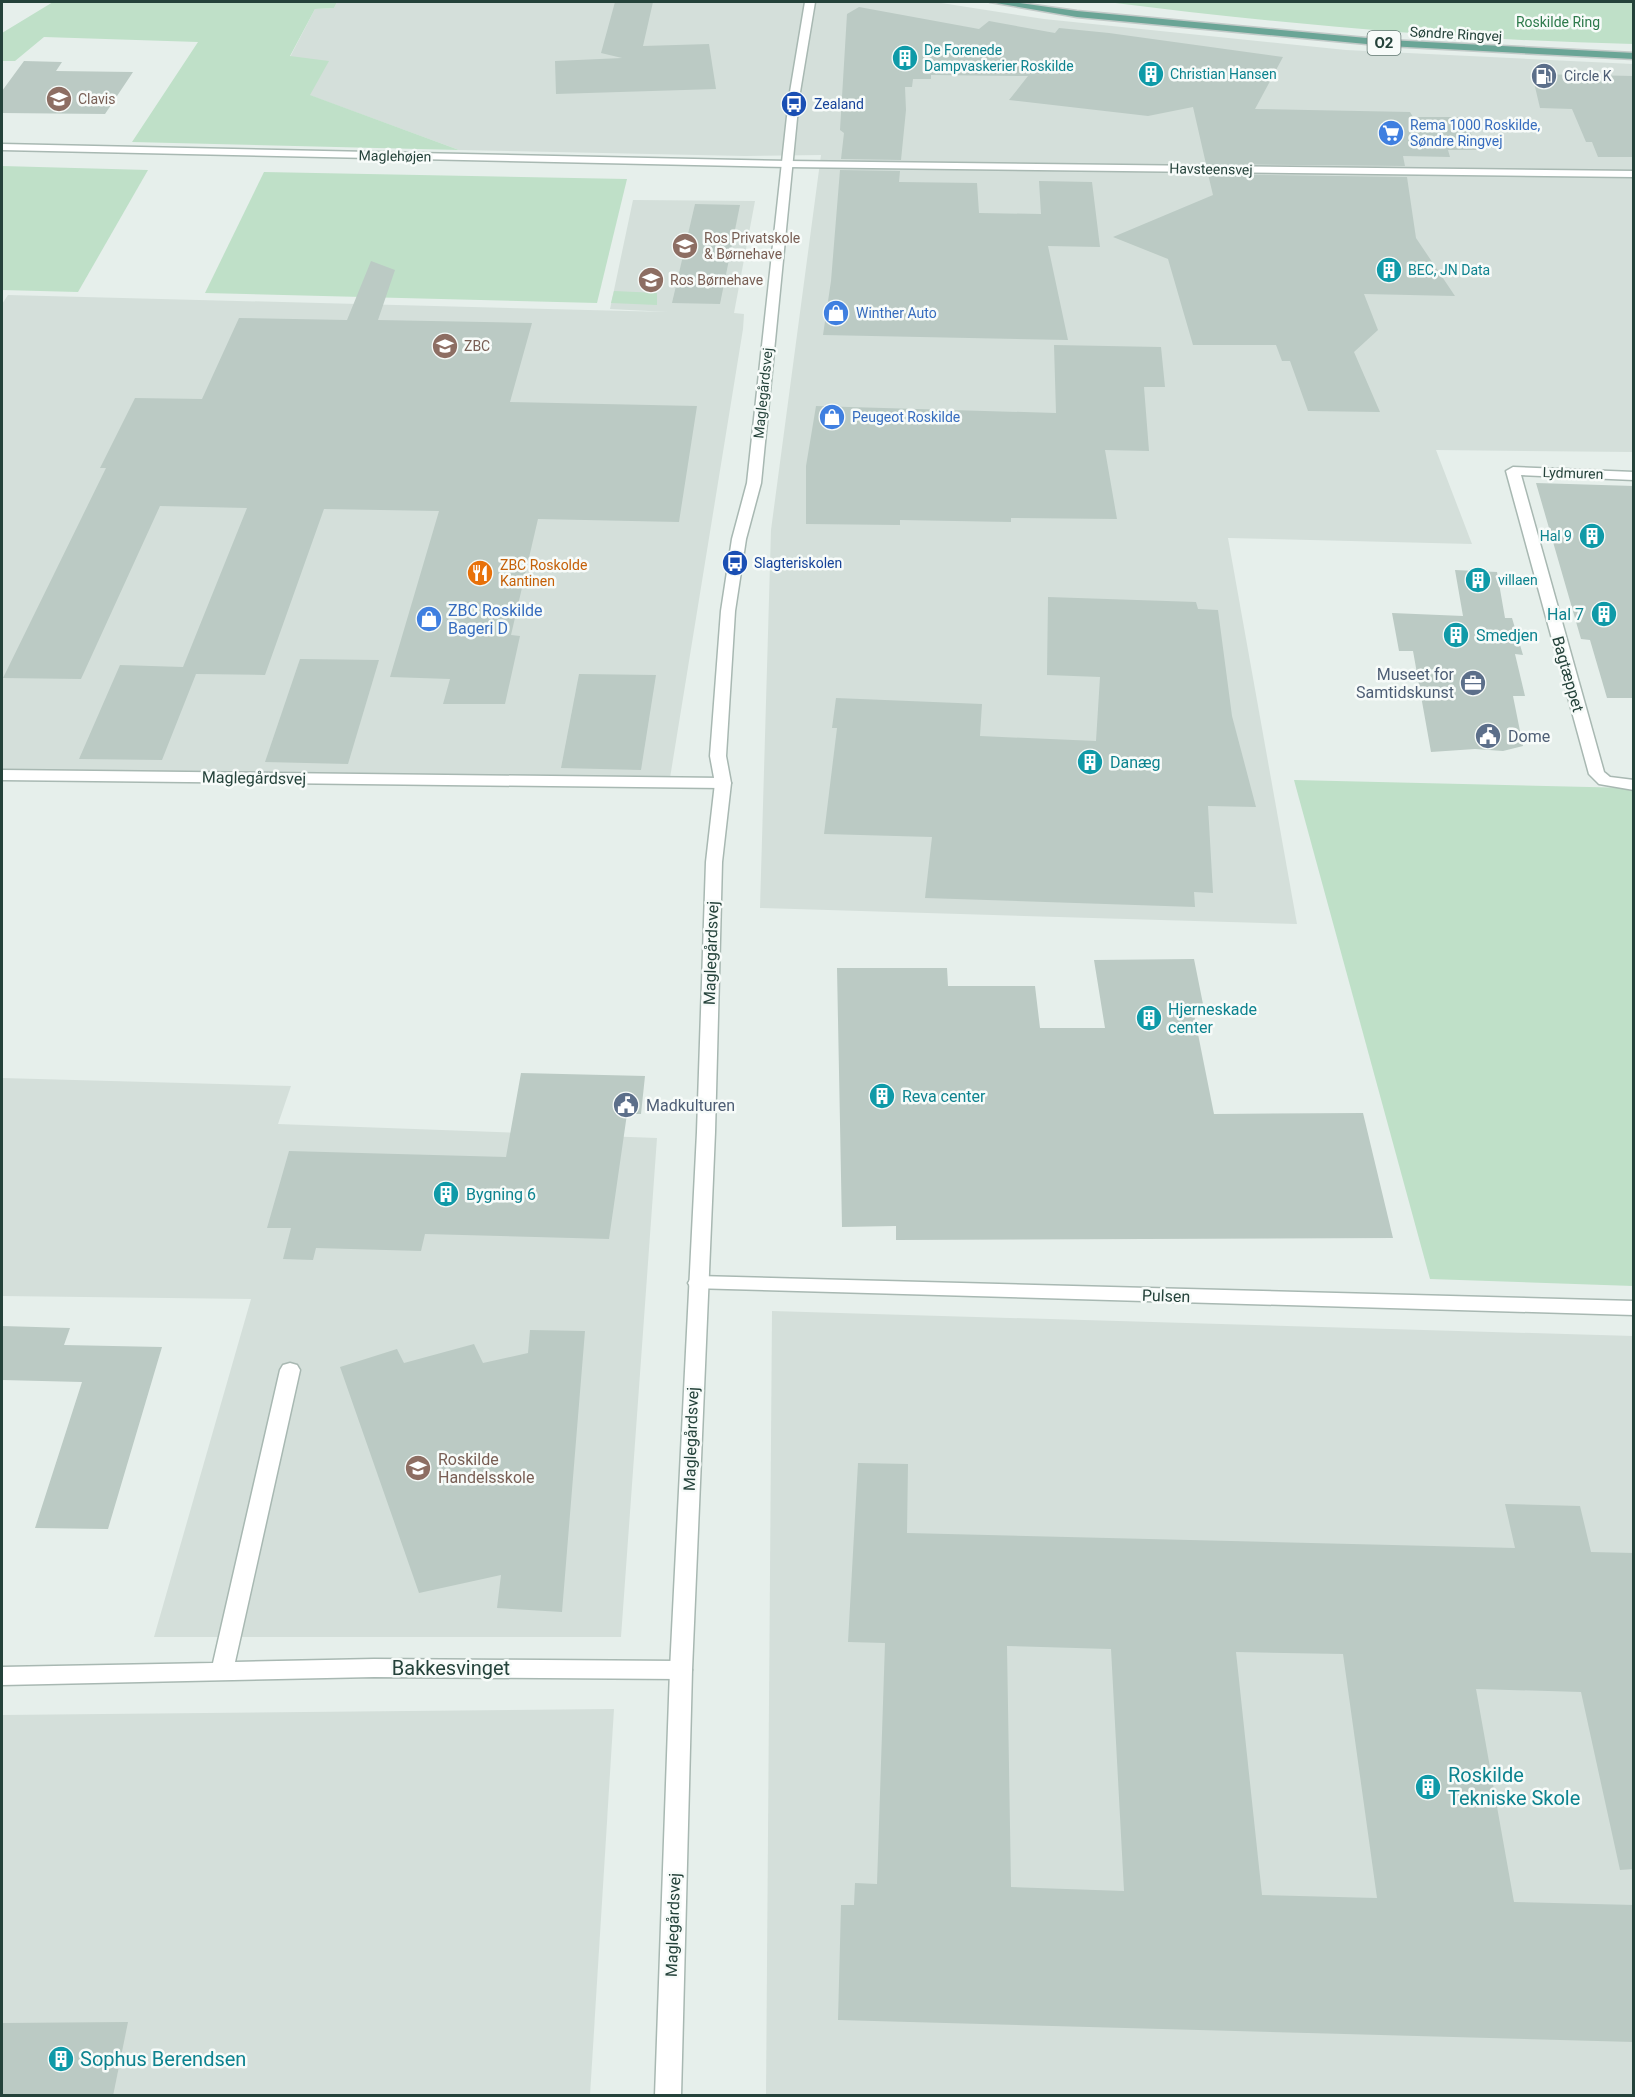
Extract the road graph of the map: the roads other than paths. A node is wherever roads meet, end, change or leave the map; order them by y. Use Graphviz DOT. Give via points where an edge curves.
graph roads {
  1 [pos="810,2"];
  2 [pos="995,2"];
  3 [pos="1044,2"];
  4 [pos="1135,18"];
  5 [pos="1634,56"];
  6 [pos="2,147"];
  7 [pos="788,164"];
  8 [pos="1634,174"];
  9 [pos="1513,471"];
  10 [pos="1634,476"];
  11 [pos="2,775"];
  12 [pos="723,783"];
  13 [pos="1634,785"];
  14 [pos="698,1283"];
  15 [pos="1634,1308"];
  16 [pos="290,1370"];
  17 [pos="681,1670"];
  18 [pos="222,1671"];
  19 [pos="2,1676"];
  20 [pos="668,2096"];
  1 -- 7 [label="street, Maglegårdsvej"];
  2 -- 4 [label="main road, Søndre Ringvej / O2"];
  3 -- 4 [label="main road, Søndre Ringvej / O2"];
  4 -- 5 [label="main road, Søndre Ringvej / O2" via="1388,43"];
  6 -- 7 [label="street, Maglehøjen"];
  7 -- 8 [label="street, Havsteensvej"];
  7 -- 12 [label="street, Maglegårdsvej" via="754,483 739,539 728,611 718,756"];
  9 -- 10 [label="street, Lydmuren"];
  9 -- 13 [label="street, Bagtæppet" via="1597,774 1605,781"];
  11 -- 12 [label="street, Maglegårdsvej"];
  12 -- 14 [label="street, Maglegårdsvej" via="714,862"];
  14 -- 15 [label="street, Pulsen"];
  14 -- 17 [label="street, Maglegårdsvej"];
  16 -- 18 [label="street"];
  17 -- 18 [label="street, Bakkesvinget"];
  17 -- 20 [label="street, Maglegårdsvej"];
  18 -- 19 [label="street, Bakkesvinget"];
}
